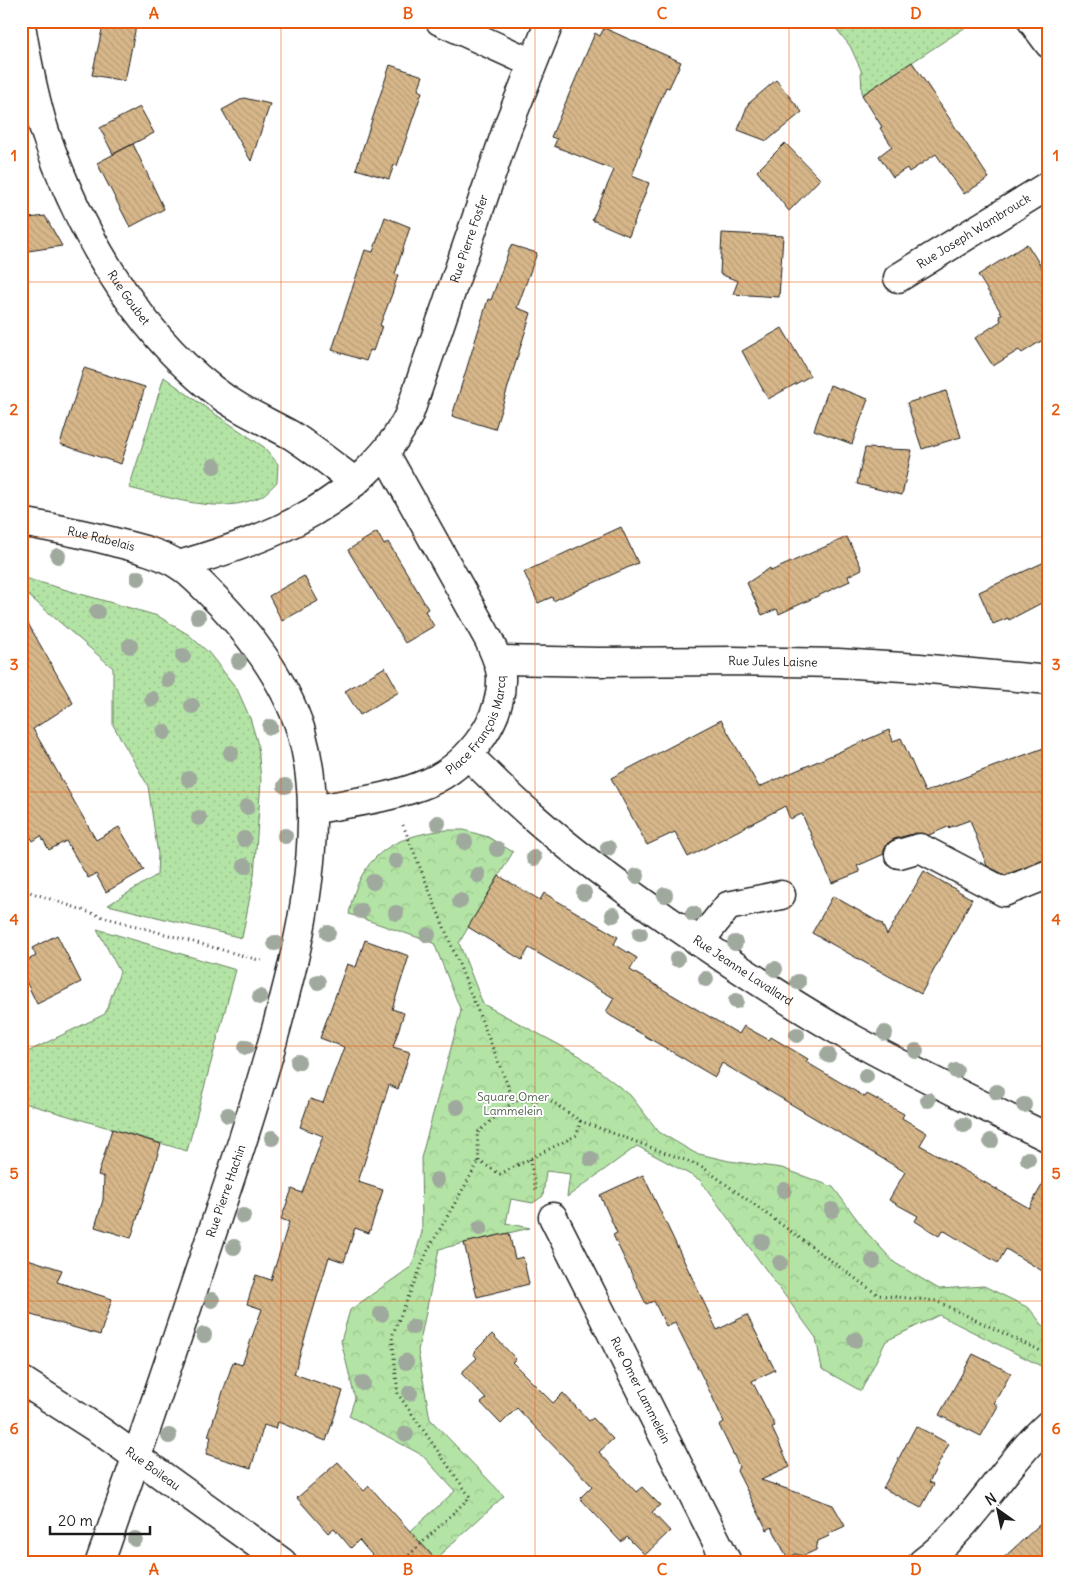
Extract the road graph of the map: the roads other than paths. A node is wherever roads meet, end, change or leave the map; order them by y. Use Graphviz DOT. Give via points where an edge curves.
graph roads {
  1 [pos="440,21"];
  2 [pos="550,21"];
  3 [pos="1032,21"];
  4 [pos="21,25"];
  5 [pos="1049,44"];
  6 [pos="532,63"];
  7 [pos="1049,186"];
  8 [pos="898,278"];
  9 [pos="385,454"];
  10 [pos="355,482"];
  11 [pos="21,522"];
  12 [pos="179,565"];
  13 [pos="498,660"];
  14 [pos="1049,680"];
  15 [pos="468,755"];
  16 [pos="312,810"];
  17 [pos="899,854"];
  18 [pos="1049,874"];
  19 [pos="780,895"];
  20 [pos="699,942"];
  21 [pos="1049,1138"];
  22 [pos="553,1217"];
  23 [pos="21,1380"];
  24 [pos="1049,1424"];
  25 [pos="137,1458"];
  26 [pos="100,1562"];
  27 [pos="282,1562"];
  28 [pos="727,1562"];
  29 [pos="923,1562"];
  1 -- 6 [label="street"];
  2 -- 6 [label="street, Rue Pierre Fosfer"];
  3 -- 5 [label="street"];
  4 -- 10 [label="street, Rue Goubet" via="35,97 56,162 98,250 131,304 172,352 214,391 302,443"];
  6 -- 9 [label="street, Rue Pierre Fosfer" via="406,422"];
  7 -- 8 [label="street, Rue Joseph Wambrouck"];
  9 -- 10 [label="street"];
  9 -- 13 [label="street, Place François Marcq"];
  10 -- 12 [label="street" via="312,514 288,526 236,548"];
  11 -- 12 [label="street, Rue Rabelais" via="131,546 159,554"];
  12 -- 16 [label="street" via="239,623 278,682 301,731"];
  13 -- 14 [label="street, Rue Jules Laisne" via="838,664"];
  13 -- 15 [label="street, Place François Marcq" via="500,692 493,715"];
  15 -- 16 [label="street, Place François Marcq" via="420,787"];
  15 -- 20 [label="street, Rue Jeanne Lavallard" via="558,838"];
  16 -- 25 [label="street, Rue Pierre Hachin" via="307,887 292,970 273,1044"];
  17 -- 18 [label="street" via="920,848 1004,892"];
  19 -- 20 [label="street" via="728,906"];
  20 -- 21 [label="street, Rue Jeanne Lavallard" via="771,990 853,1038"];
  22 -- 28 [label="street, Rue Omer Lammelein"];
  23 -- 25 [label="street, Rue Boileau"];
  24 -- 29 [label="street" via="1021,1452 953,1536"];
  25 -- 26 [label="street, Rue Pierre Hachin"];
  25 -- 27 [label="street, Rue Boileau"];
}
